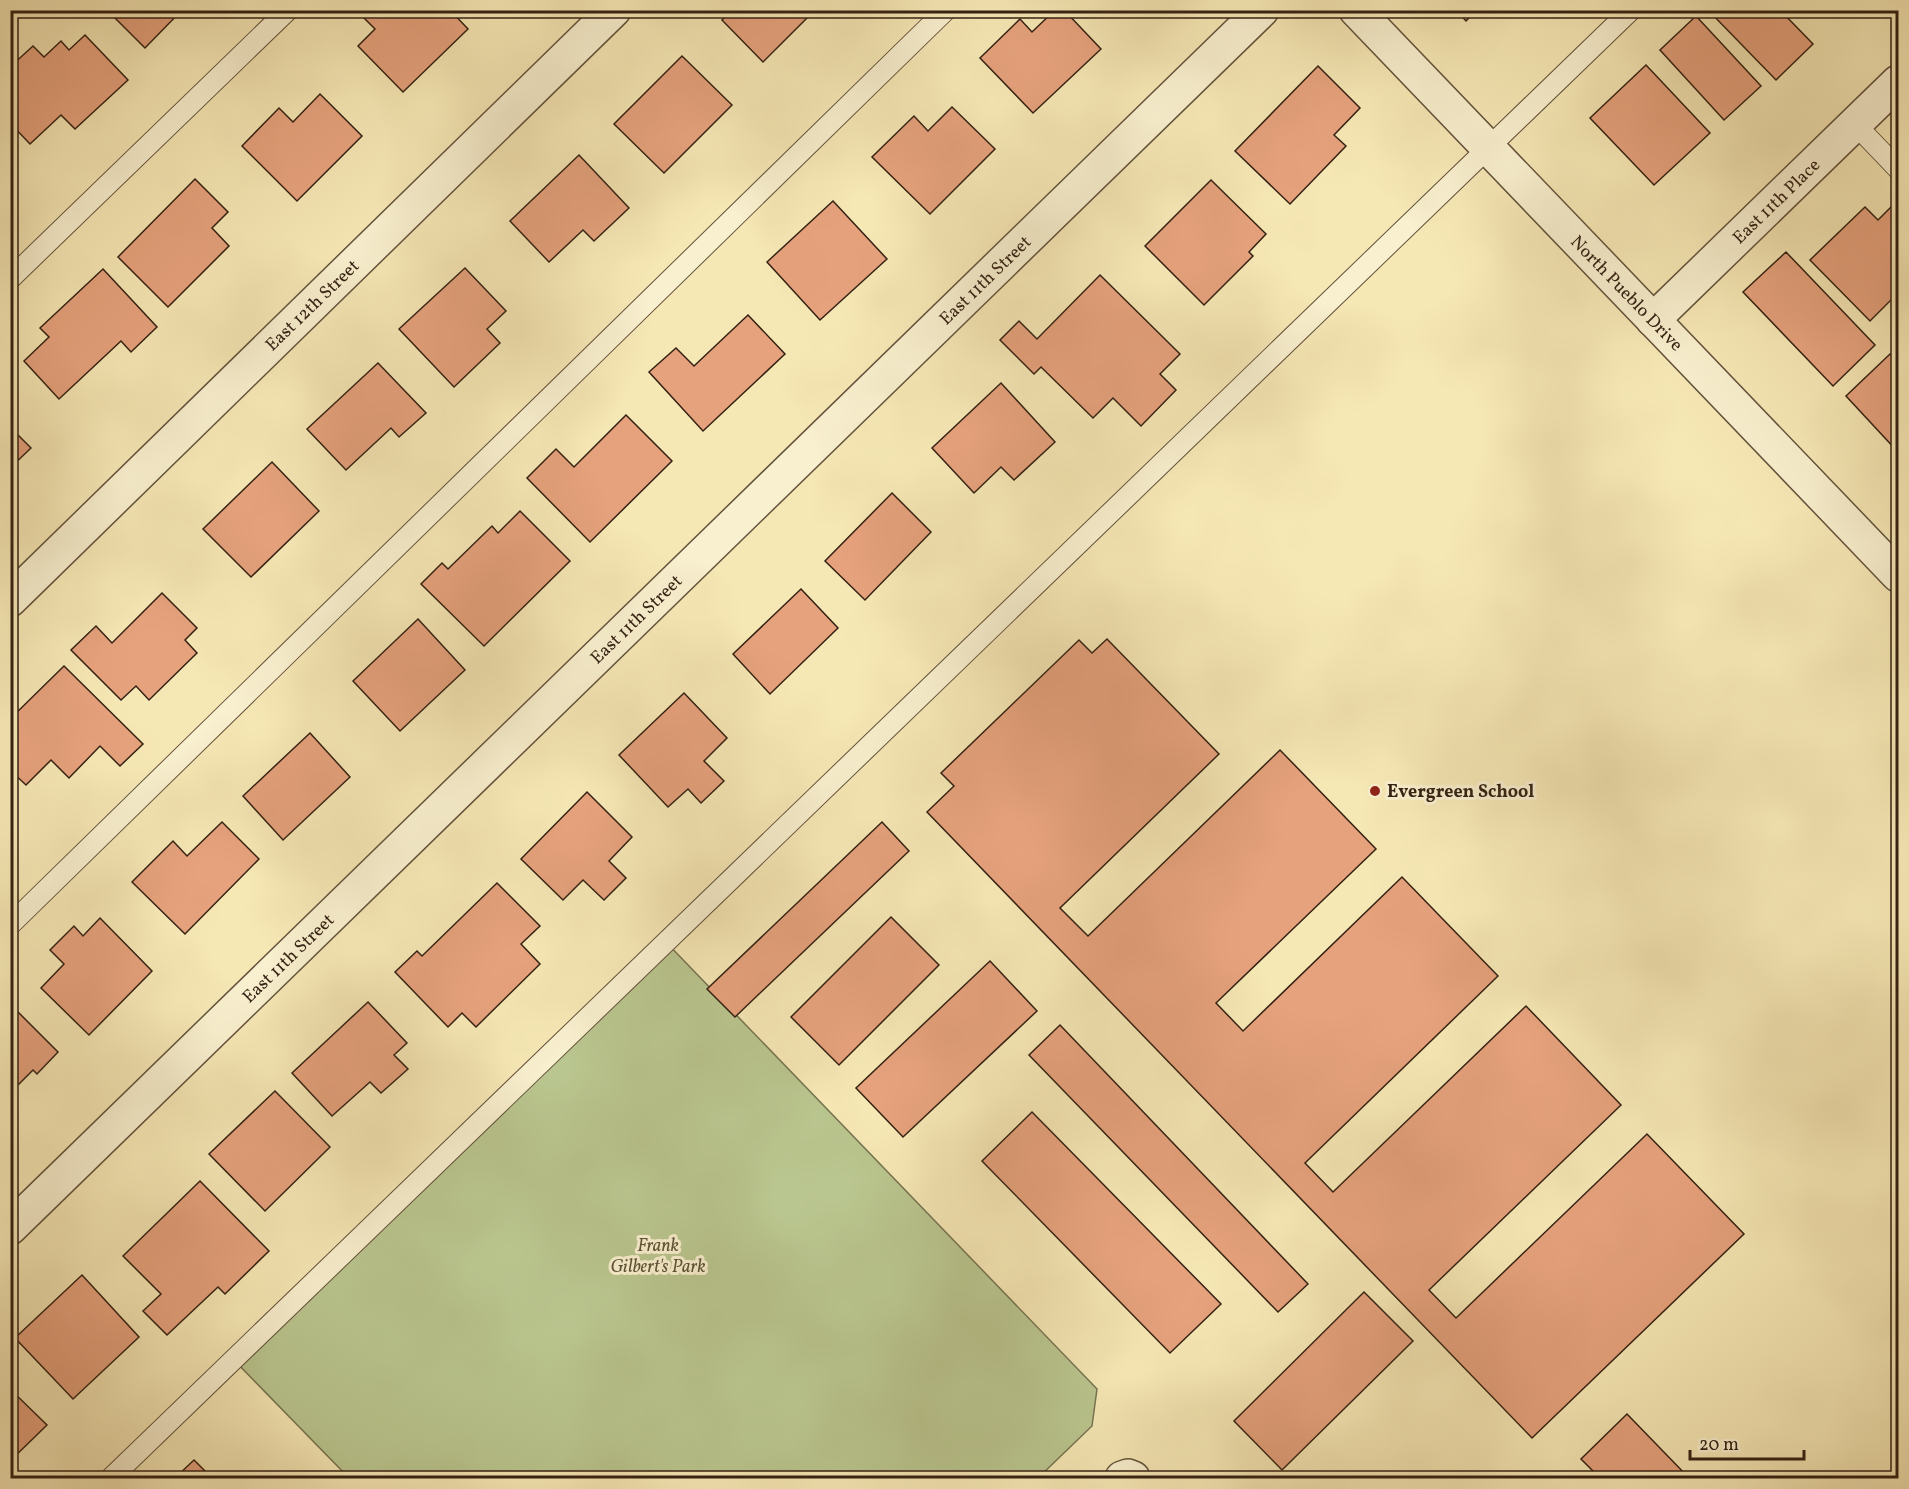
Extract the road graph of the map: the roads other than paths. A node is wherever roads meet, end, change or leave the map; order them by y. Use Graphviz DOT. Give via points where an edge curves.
graph roads {
  1 [pos="288,10"];
  2 [pos="614,10"];
  3 [pos="946,10"];
  4 [pos="1262,10"];
  5 [pos="1356,10"];
  6 [pos="1631,10"];
  7 [pos="1899,82"];
  8 [pos="1855,124"];
  9 [pos="1488,148"];
  10 [pos="1899,170"];
  11 [pos="10,279"];
  12 [pos="1653,320"];
  13 [pos="1899,575"];
  14 [pos="10,600"];
  15 [pos="10,925"];
  16 [pos="10,1228"];
  17 [pos="111,1479"];
  1 -- 11 [label="lane"];
  2 -- 14 [label="street, East 12th Street"];
  3 -- 15 [label="lane"];
  4 -- 16 [label="street, East 11th Street"];
  5 -- 9 [label="street, North Pueblo Drive"];
  6 -- 9 [label="lane"];
  7 -- 8 [label="street, East 11th Place"];
  8 -- 10 [label="lane"];
  8 -- 12 [label="street, East 11th Place"];
  9 -- 12 [label="street, North Pueblo Drive"];
  9 -- 17 [label="lane"];
  12 -- 13 [label="street, North Pueblo Drive"];
}
